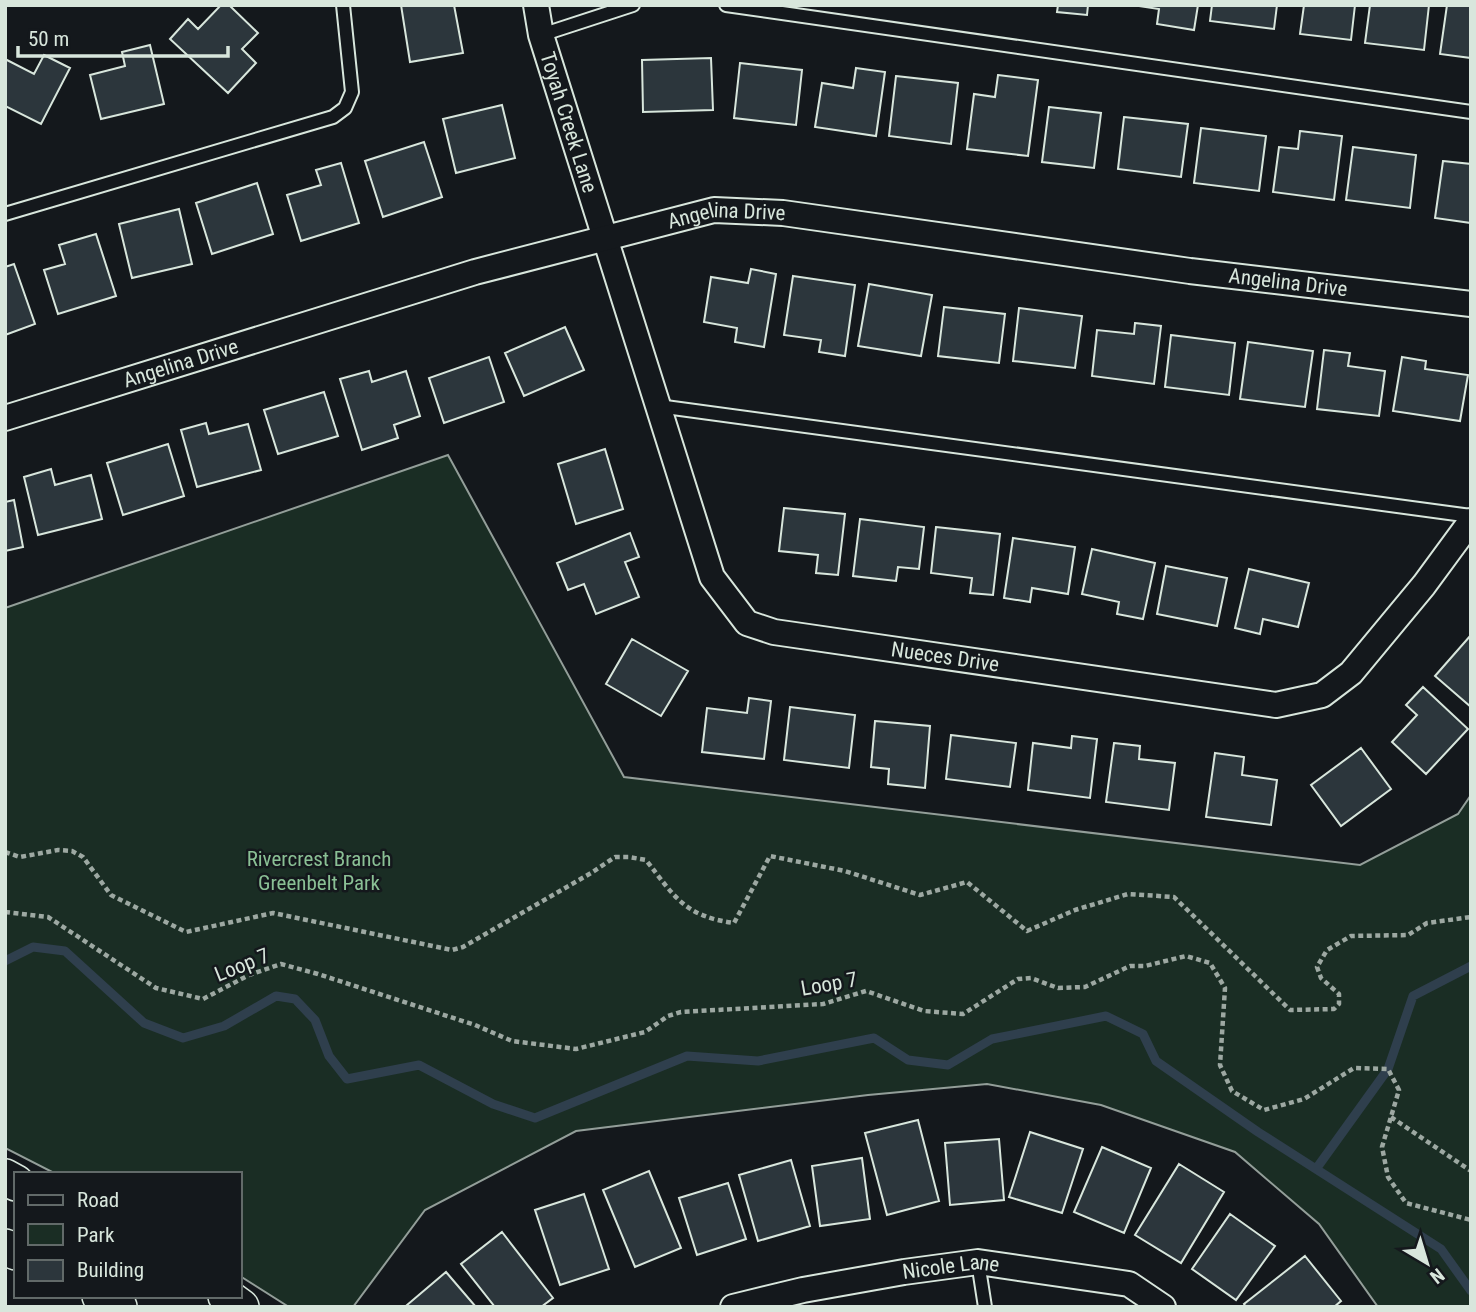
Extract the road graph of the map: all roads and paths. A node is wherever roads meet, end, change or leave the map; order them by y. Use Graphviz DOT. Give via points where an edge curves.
graph roads {
  1 [pos="343,5"];
  2 [pos="536,5"];
  3 [pos="633,5"];
  4 [pos="726,5"];
  5 [pos="541,35"];
  6 [pos="1471,112"];
  7 [pos="5,214"];
  8 [pos="606,239"];
  9 [pos="1471,304"];
  10 [pos="658,406"];
  11 [pos="5,418"];
  12 [pos="1471,518"];
  13 [pos="5,852"];
  14 [pos="5,912"];
  15 [pos="1471,917"];
  16 [pos="1391,1118"];
  17 [pos="1471,1171"];
  18 [pos="1471,1220"];
  19 [pos="978,1262"];
  20 [pos="103,1298"];
  21 [pos="805,1298"];
  22 [pos="119,1307"];
  23 [pos="733,1307"];
  24 [pos="985,1307"];
  25 [pos="1163,1307"];
  1 -- 7 [label="lane" via="352,92 345,107 332,117"];
  2 -- 5 [label="street, Toyah Creek Lane"];
  3 -- 5 [label="lane"];
  4 -- 6 [label="lane"];
  5 -- 8 [label="street, Toyah Creek Lane"];
  8 -- 9 [label="street, Angelina Drive" via="714,210 783,213 1190,271"];
  8 -- 10 [label="street, Nueces Drive"];
  8 -- 11 [label="street, Angelina Drive" via="475,272"];
  10 -- 12 [label="lane"];
  10 -- 12 [label="street, Nueces Drive" via="712,577 747,623 774,632 1276,705 1322,695 1351,673 1424,585"];
  13 -- 15 [label="path, Loop 7" via="19,857 72,851 83,857 111,895 186,932 273,913 452,950 615,857 646,860 680,904 712,920 734,923 770,856 845,871 920,895 967,882 1027,931 1128,894 1174,897 1290,1010 1334,1009 1339,1004 1339,994 1321,978 1317,967 1327,950 1351,936 1408,935 1427,923"];
  14 -- 16 [label="path, Loop 7" via="48,917 156,988 203,999 281,964 512,1041 576,1049 645,1032 681,1012 823,1004 866,991 924,1010 963,1014 1018,979 1031,978 1058,988 1084,987 1130,966 1185,956 1210,963 1225,988 1220,1065 1232,1091 1264,1110 1304,1099 1354,1068 1388,1069 1399,1090"];
  16 -- 17 [label="path"];
  16 -- 18 [label="path, Loop 7" via="1382,1147 1388,1177 1406,1203"];
  19 -- 21 [label="street, Nicole Lane" via="904,1272"];
  19 -- 24 [label="lane"];
  19 -- 25 [label="street, Nicole Lane" via="1129,1284"];
  20 -- 22 [label="main road"];
  21 -- 23 [label="street, Nicole Lane"];
}
